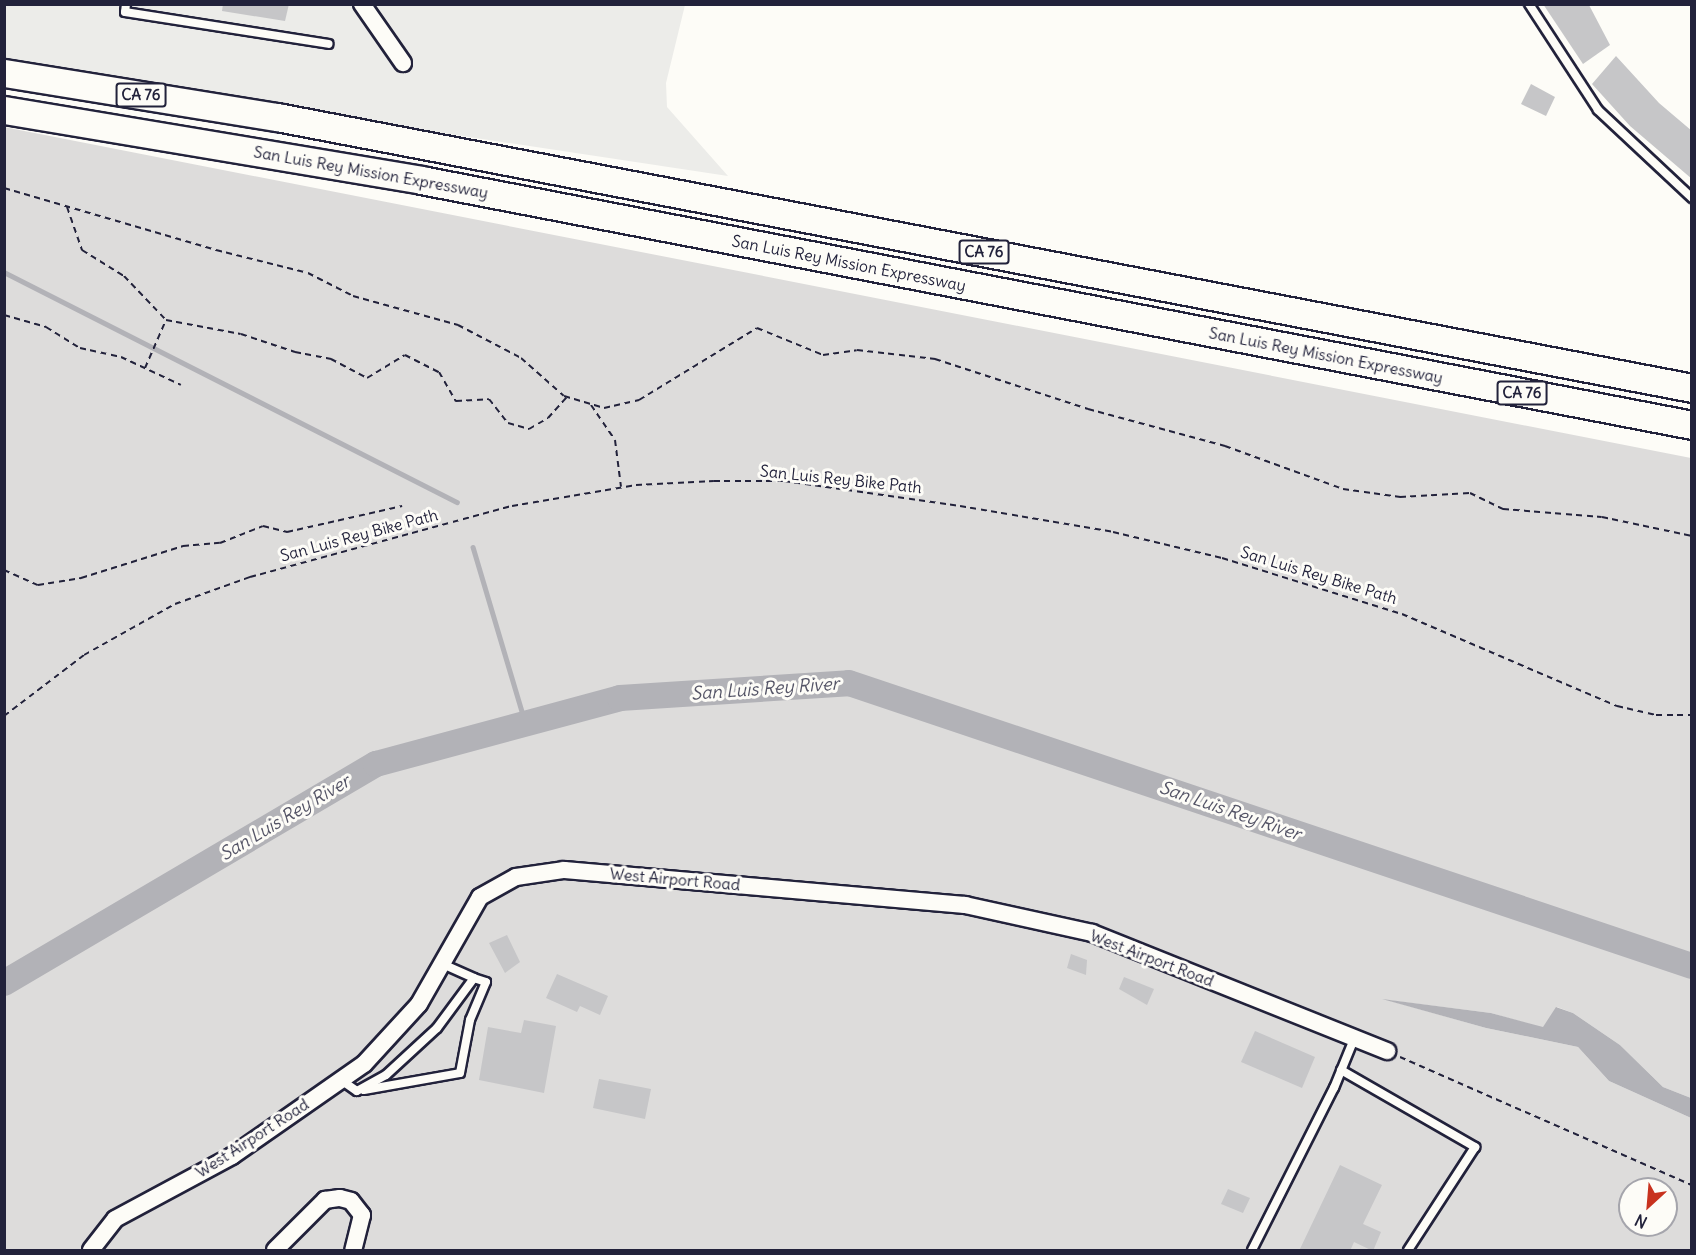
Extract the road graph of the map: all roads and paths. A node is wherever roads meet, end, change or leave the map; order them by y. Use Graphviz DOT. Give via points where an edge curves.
graph roads {
  1 [pos="126,4"];
  2 [pos="362,4"];
  3 [pos="1529,4"];
  4 [pos="329,45"];
  5 [pos="402,63"];
  6 [pos="4,73"];
  7 [pos="4,110"];
  8 [pos="4,188"];
  9 [pos="1692,198"];
  10 [pos="67,207"];
  11 [pos="4,315"];
  12 [pos="166,320"];
  13 [pos="145,368"];
  14 [pos="181,385"];
  15 [pos="1692,388"];
  16 [pos="567,397"];
  17 [pos="590,404"];
  18 [pos="1692,425"];
  19 [pos="621,488"];
  20 [pos="402,506"];
  21 [pos="1692,536"];
  22 [pos="4,570"];
  23 [pos="1692,715"];
  24 [pos="4,716"];
  25 [pos="441,963"];
  26 [pos="474,978"];
  27 [pos="1354,1038"];
  28 [pos="1387,1051"];
  29 [pos="1341,1070"];
  30 [pos="341,1080"];
  31 [pos="357,1091"];
  32 [pos="1692,1185"];
  33 [pos="91,1251"];
  34 [pos="275,1251"];
  35 [pos="353,1251"];
  36 [pos="1252,1251"];
  37 [pos="1408,1251"];
  1 -- 4 [label="lane" via="125,12"];
  2 -- 5 [label="street"];
  3 -- 9 [label="lane" via="1598,110"];
  6 -- 15 [label="highway, CA 76" via="288,119"];
  7 -- 18 [label="highway, San Luis Rey Mission Expressway / CA 76" via="421,180"];
  8 -- 10 [label="path"];
  10 -- 12 [label="path" via="82,249 124,276"];
  10 -- 16 [label="path" via="308,273 353,296 458,325 521,358"];
  11 -- 13 [label="path" via="46,327 80,348 121,357"];
  12 -- 13 [label="path"];
  12 -- 16 [label="path" via="241,334 331,359 368,378 405,355 439,372 456,401 489,399 508,423 529,429 548,418"];
  13 -- 14 [label="path"];
  16 -- 17 [label="path"];
  17 -- 19 [label="path" via="615,440"];
  17 -- 21 [label="path" via="604,408 639,400 757,328 824,355 856,350 935,359 1088,409 1225,446 1343,489 1400,497 1470,493 1503,509 1602,517"];
  19 -- 23 [label="path, San Luis Rey Bike Path" via="714,481 784,481 1113,532 1222,558 1402,614 1617,706 1656,715"];
  19 -- 24 [label="path, San Luis Rey Bike Path" via="512,506 250,577 196,597 84,655"];
  20 -- 22 [label="path" via="287,532 263,526 220,543 183,546 81,578 38,585"];
  25 -- 26 [label="lane"];
  25 -- 27 [label="street, West Airport Road" via="480,897 516,877 576,871 965,905 1092,933"];
  25 -- 30 [label="street, West Airport Road" via="413,1012 364,1064"];
  26 -- 31 [label="lane" via="437,1028 386,1075"];
  26 -- 31 [label="lane" via="486,982 470,1020 460,1073"];
  27 -- 28 [label="street, West Airport Road"];
  27 -- 29 [label="lane"];
  28 -- 32 [label="path"];
  29 -- 36 [label="lane"];
  29 -- 37 [label="lane" via="1475,1148"];
  30 -- 31 [label="lane"];
  30 -- 33 [label="street, West Airport Road" via="232,1156 115,1219"];
  34 -- 35 [label="street" via="325,1200 340,1198 351,1201 362,1215"];
}
